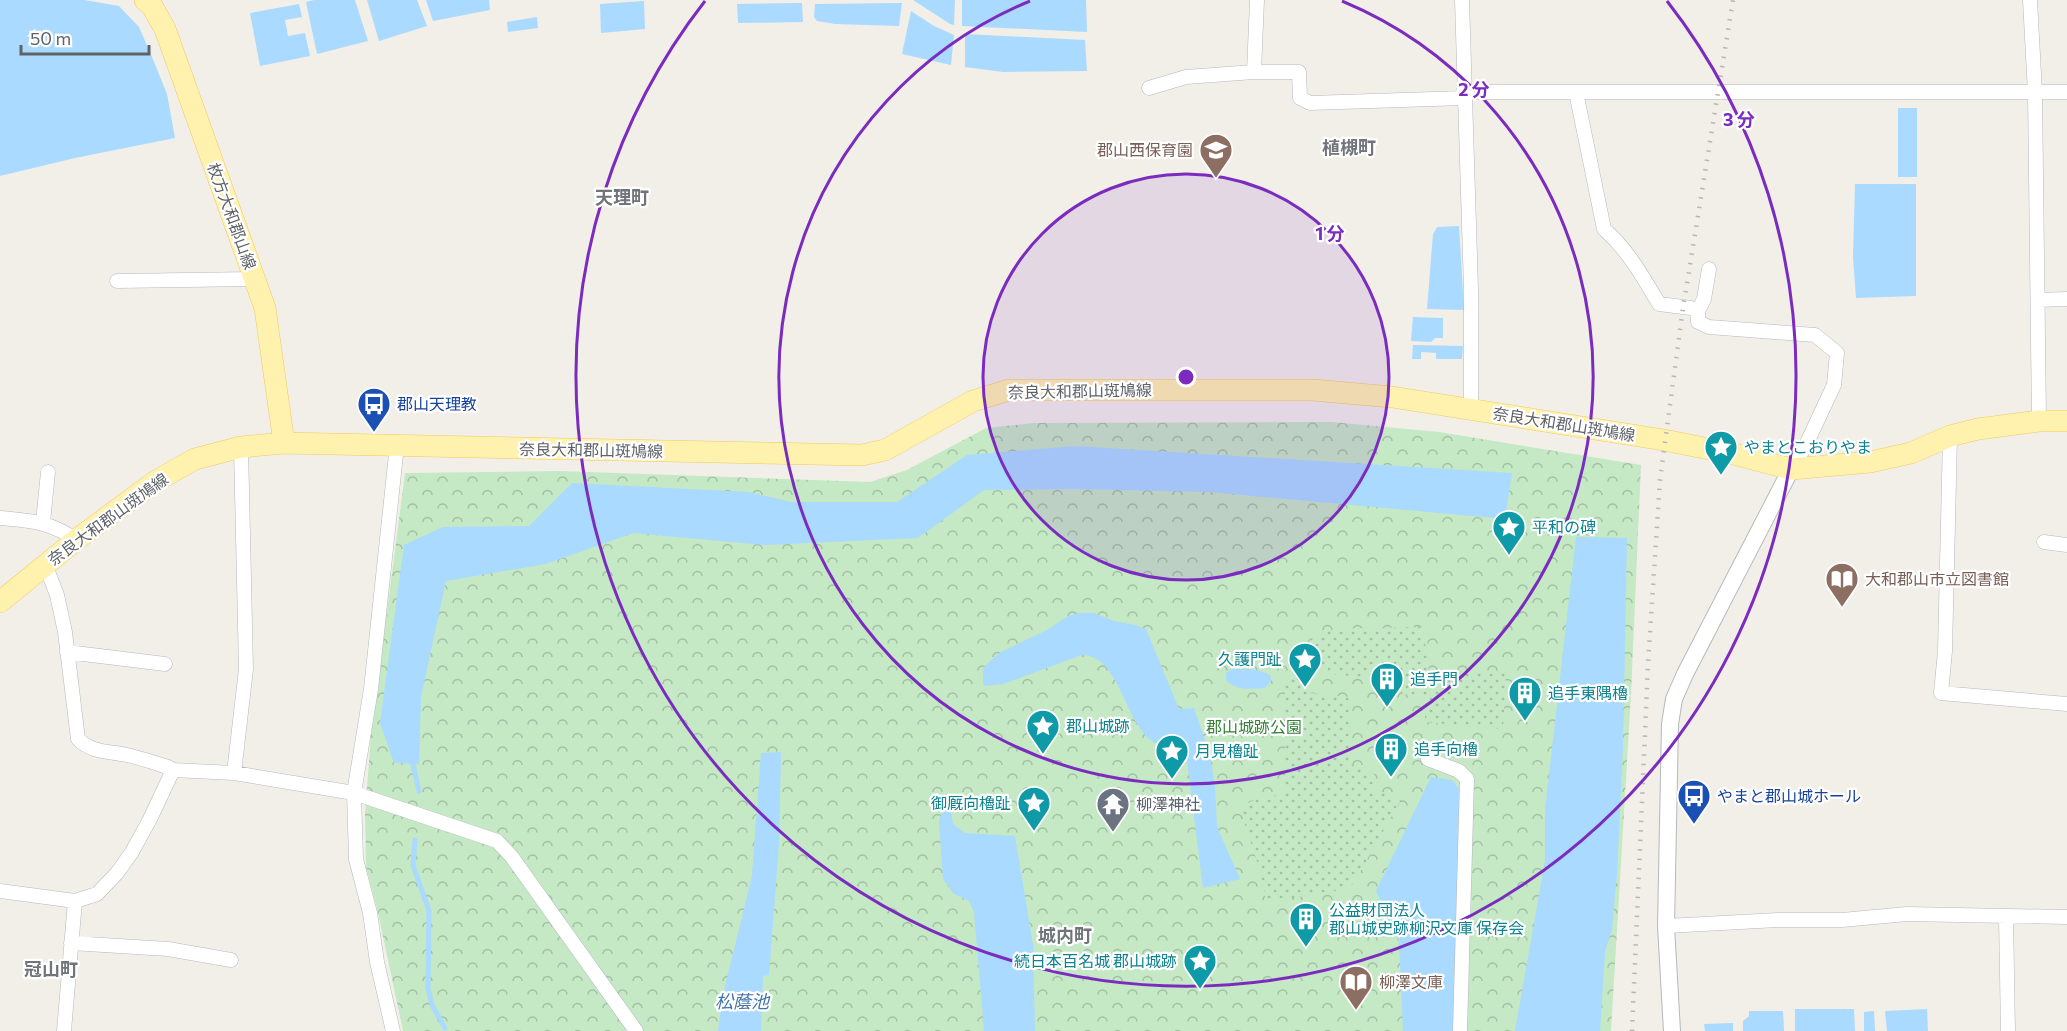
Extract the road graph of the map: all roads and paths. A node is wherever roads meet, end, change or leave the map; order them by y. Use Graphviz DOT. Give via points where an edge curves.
graph roads {
  1 [pos="145,0"];
  2 [pos="1257,0"];
  3 [pos="1462,0"];
  4 [pos="2030,0"];
  5 [pos="1254,72"];
  6 [pos="1149,88"];
  7 [pos="1576,92"];
  8 [pos="2067,92"];
  9 [pos="2035,93"];
  10 [pos="1463,95"];
  11 [pos="1709,268"];
  12 [pos="255,279"];
  13 [pos="117,281"];
  14 [pos="2067,299"];
  15 [pos="2038,300"];
  16 [pos="1698,311"];
  17 [pos="1471,409"];
  18 [pos="2039,421"];
  19 [pos="2067,421"];
  20 [pos="1950,436"];
  21 [pos="284,443"];
  22 [pos="397,446"];
  23 [pos="241,447"];
  24 [pos="1791,469"];
  25 [pos="48,472"];
  26 [pos="0,518"];
  27 [pos="43,522"];
  28 [pos="76,540"];
  29 [pos="2044,542"];
  30 [pos="2067,545"];
  31 [pos="45,564"];
  32 [pos="0,602"];
  33 [pos="67,652"];
  34 [pos="165,664"];
  35 [pos="2067,705"];
  36 [pos="1428,759"];
  37 [pos="173,770"];
  38 [pos="234,773"];
  39 [pos="354,793"];
  40 [pos="0,891"];
  41 [pos="75,902"];
  42 [pos="2006,917"];
  43 [pos="2067,917"];
  44 [pos="1666,926"];
  45 [pos="72,943"];
  46 [pos="231,960"];
  47 [pos="64,1031"];
  48 [pos="393,1031"];
  49 [pos="636,1031"];
  50 [pos="1461,1031"];
  51 [pos="1672,1031"];
  52 [pos="2008,1031"];
  1 -- 12 [label="main road, 枚方大和郡山線" via="165,29"];
  2 -- 5 [label="street"];
  3 -- 10 [label="street"];
  4 -- 9 [label="street"];
  5 -- 6 [label="street" via="1186,77"];
  5 -- 10 [label="street" via="1299,72 1300,98 1310,103"];
  7 -- 9 [label="street"];
  7 -- 10 [label="street"];
  7 -- 16 [label="street" via="1604,229 1635,263 1659,304"];
  8 -- 9 [label="street"];
  9 -- 15 [label="street"];
  10 -- 17 [label="street" via="1471,289"];
  11 -- 16 [label="street"];
  12 -- 13 [label="street"];
  12 -- 21 [label="main road, 枚方大和郡山線" via="265,308"];
  14 -- 15 [label="street"];
  15 -- 18 [label="street"];
  16 -- 24 [label="street" via="1698,322 1709,327 1815,334 1837,353 1834,384"];
  17 -- 22 [label="main road, 奈良大和郡山斑鳩線" via="1313,390 1019,389 973,401 891,447 870,454"];
  17 -- 24 [label="main road, 奈良大和郡山斑鳩線" via="1672,441"];
  18 -- 19 [label="main road, 奈良大和郡山斑鳩線"];
  18 -- 20 [label="main road, 奈良大和郡山斑鳩線"];
  20 -- 24 [label="main road, 奈良大和郡山斑鳩線" via="1911,453 1870,462"];
  20 -- 35 [label="street" via="1941,693"];
  21 -- 22 [label="main road, 奈良大和郡山斑鳩線"];
  21 -- 23 [label="main road, 奈良大和郡山斑鳩線"];
  22 -- 39 [label="street" via="371,689"];
  23 -- 28 [label="main road, 奈良大和郡山斑鳩線" via="195,459 175,470"];
  23 -- 38 [label="street" via="246,669"];
  24 -- 44 [label="street" via="1674,699 1670,724"];
  25 -- 27 [label="street"];
  26 -- 27 [label="street"];
  27 -- 28 [label="street"];
  28 -- 31 [label="main road, 奈良大和郡山斑鳩線"];
  29 -- 30 [label="street"];
  31 -- 32 [label="main road, 奈良大和郡山斑鳩線"];
  31 -- 33 [label="street" via="57,595"];
  33 -- 34 [label="street"];
  33 -- 37 [label="street" via="78,740 86,747"];
  36 -- 50 [label="street" via="1459,771 1467,779"];
  37 -- 38 [label="street"];
  37 -- 41 [label="street" via="150,819 117,873 97,894"];
  38 -- 39 [label="street"];
  39 -- 48 [label="street" via="356,859"];
  39 -- 49 [label="street" via="497,841"];
  40 -- 41 [label="street"];
  41 -- 45 [label="street"];
  42 -- 43 [label="street"];
  42 -- 44 [label="street" via="1907,914"];
  42 -- 52 [label="street"];
  44 -- 51 [label="street"];
  45 -- 46 [label="street" via="168,949"];
  45 -- 47 [label="street"];
}
